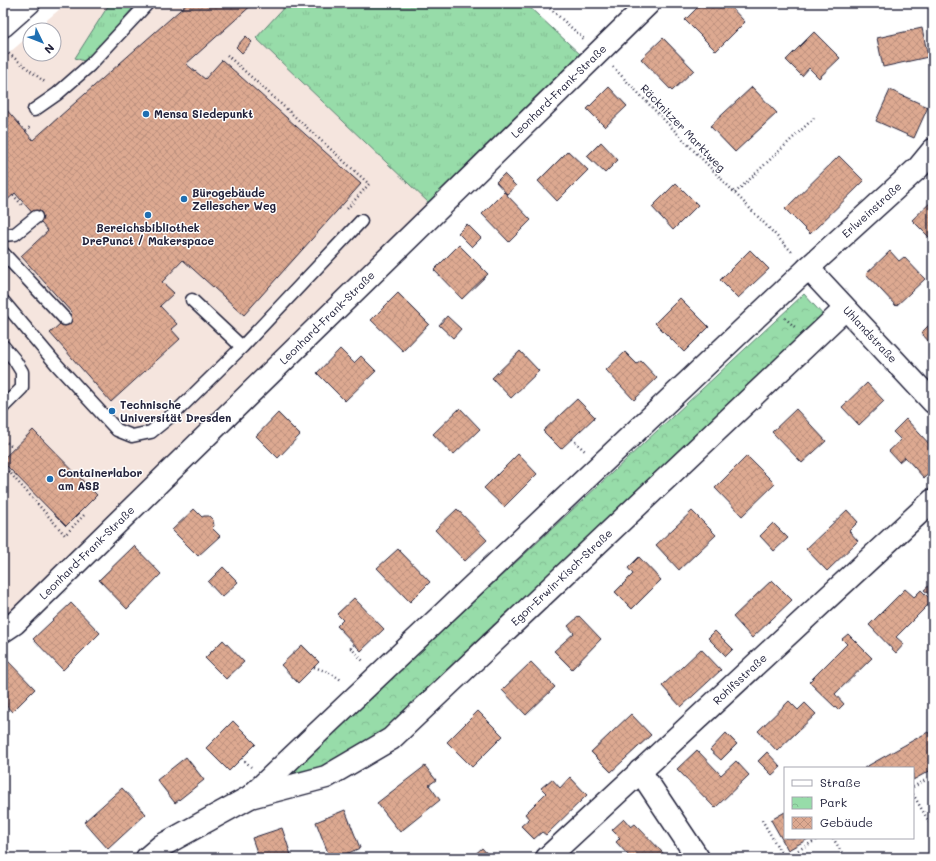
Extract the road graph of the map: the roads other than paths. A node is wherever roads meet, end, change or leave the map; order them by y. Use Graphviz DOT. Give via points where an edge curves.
graph roads {
  1 [pos="29,3"];
  2 [pos="148,3"];
  3 [pos="649,3"];
  4 [pos="3,26"];
  5 [pos="34,110"];
  6 [pos="933,150"];
  7 [pos="36,217"];
  8 [pos="361,221"];
  9 [pos="3,235"];
  10 [pos="3,254"];
  11 [pos="808,268"];
  12 [pos="192,300"];
  13 [pos="3,301"];
  14 [pos="845,309"];
  15 [pos="66,319"];
  16 [pos="3,346"];
  17 [pos="242,347"];
  18 [pos="933,402"];
  19 [pos="3,407"];
  20 [pos="933,500"];
  21 [pos="3,631"];
  22 [pos="640,771"];
  23 [pos="250,797"];
  24 [pos="147,858"];
  25 [pos="547,858"];
  26 [pos="698,858"];
  1 -- 4 [label="street"];
  2 -- 5 [label="lane" via="90,65"];
  3 -- 21 [label="street, Leonhard-Frank-Straße" via="16,622"];
  6 -- 11 [label="street, Erlweinstraße" via="919,167"];
  7 -- 9 [label="lane" via="15,234"];
  8 -- 17 [label="lane"];
  10 -- 15 [label="lane"];
  11 -- 14 [label="street, Uhlandstraße"];
  11 -- 23 [label="street, Egon-Erwin-Kisch-Straße"];
  12 -- 17 [label="lane"];
  13 -- 17 [label="lane" via="117,430 132,436 151,432 177,412"];
  14 -- 18 [label="street, Uhlandstraße"];
  14 -- 23 [label="street, Egon-Erwin-Kisch-Straße" via="391,739 326,777"];
  16 -- 19 [label="lane" via="22,372 22,388"];
  20 -- 22 [label="street, Rohlfsstraße"];
  22 -- 25 [label="street, Rohlfsstraße"];
  22 -- 26 [label="street"];
  23 -- 24 [label="street, Egon-Erwin-Kisch-Straße" via="161,846"];
}
